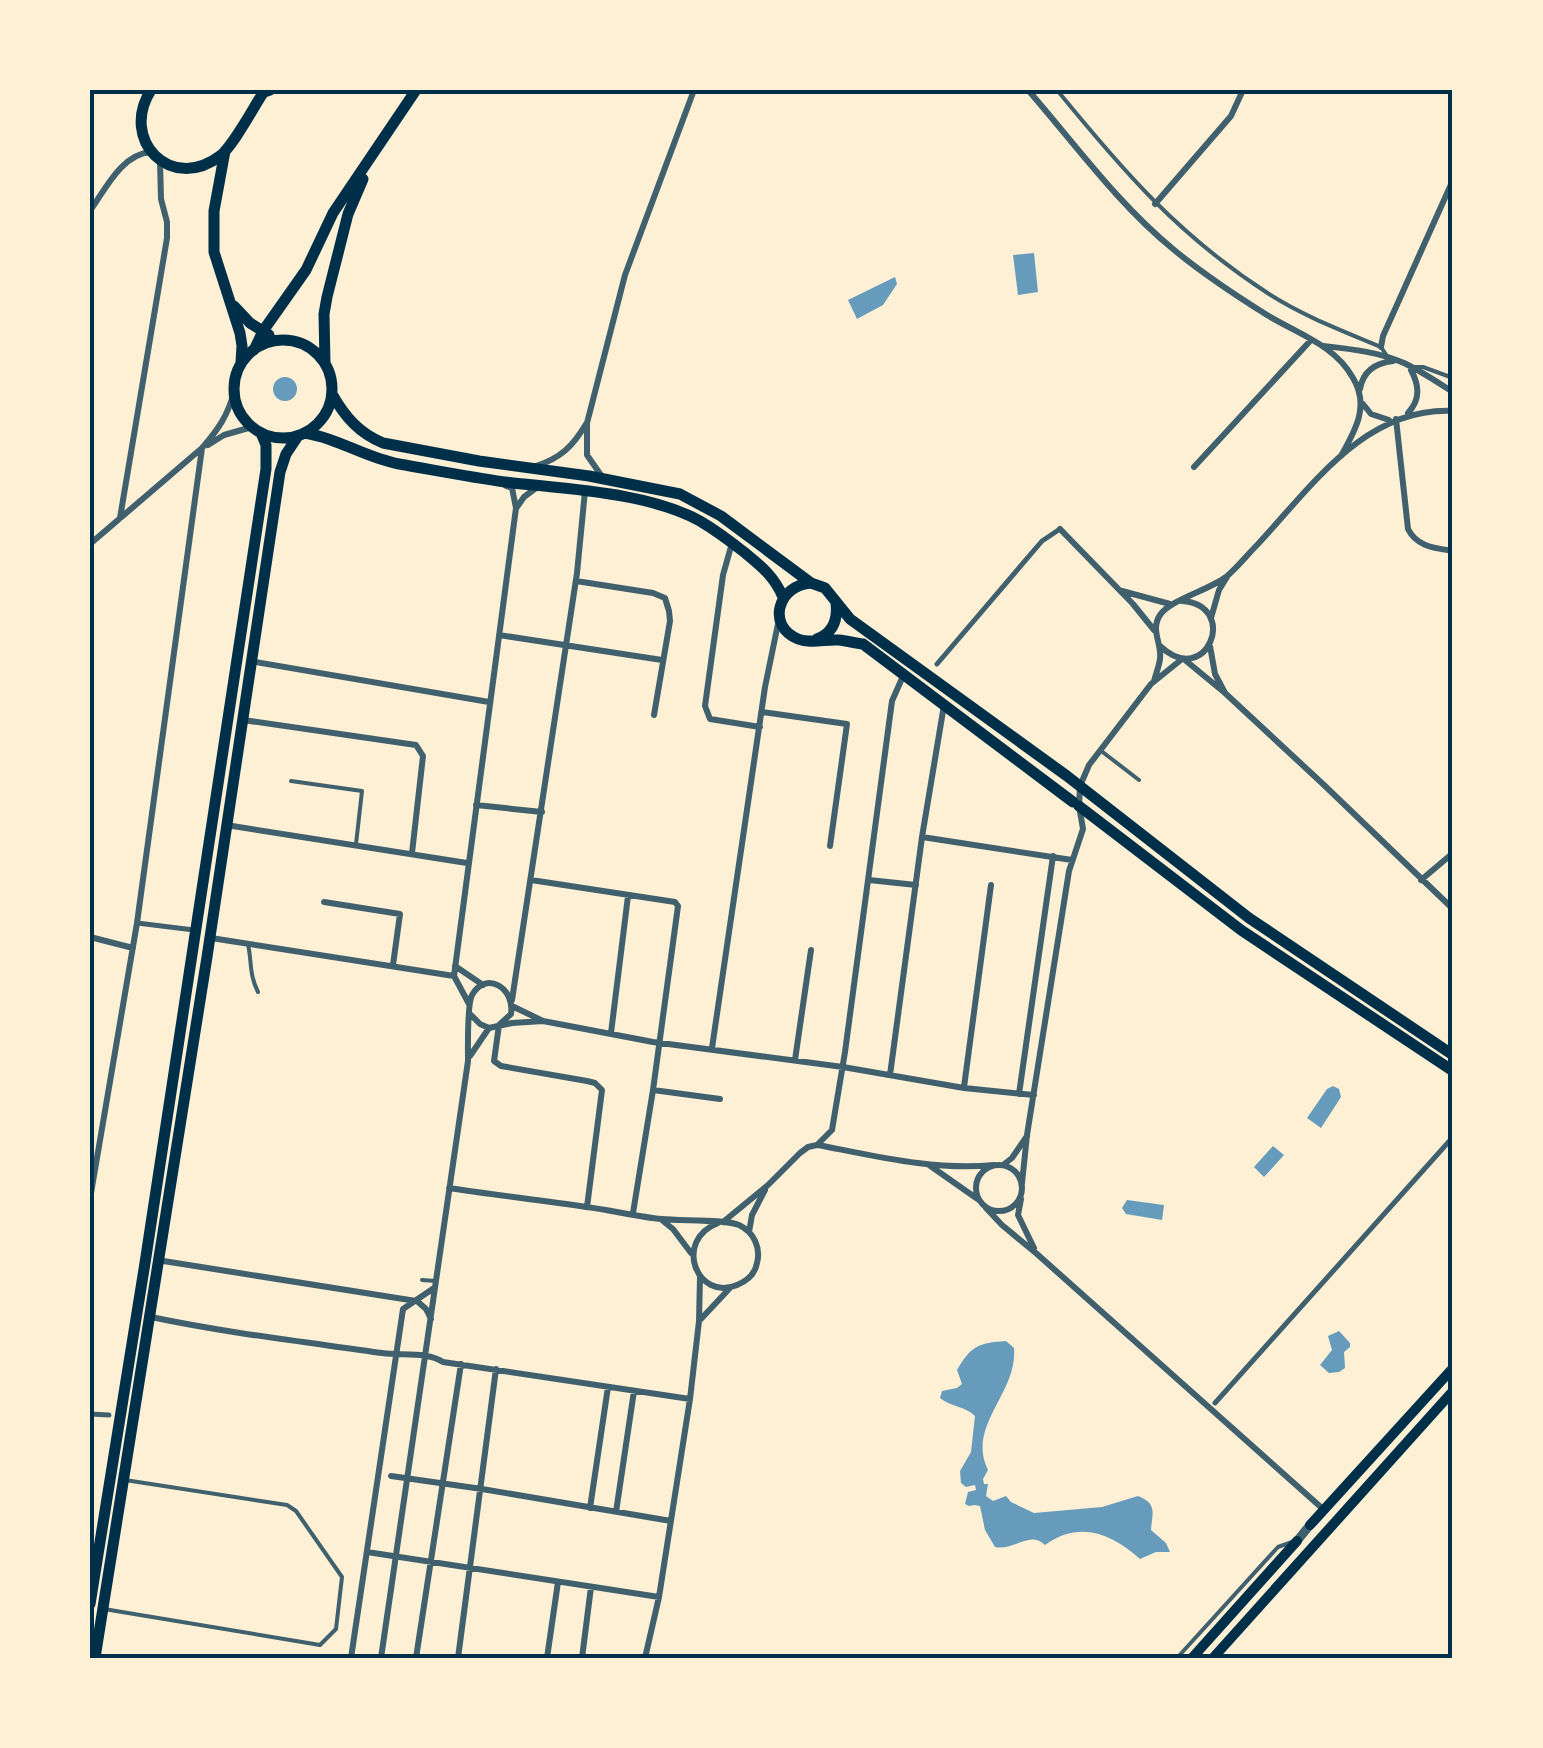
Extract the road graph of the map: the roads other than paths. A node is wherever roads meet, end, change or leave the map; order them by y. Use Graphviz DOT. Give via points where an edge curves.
graph roads {
  1 [pos="151,90"];
  2 [pos="416,90"];
  3 [pos="694,90"];
  4 [pos="1028,90"];
  5 [pos="1057,90"];
  6 [pos="1243,90"];
  7 [pos="266,91"];
  8 [pos="226,151"];
  9 [pos="373,155"];
  10 [pos="156,156"];
  11 [pos="199,165"];
  12 [pos="1453,180"];
  13 [pos="216,198"];
  14 [pos="1155,204"];
  15 [pos="90,210"];
  16 [pos="229,300"];
  17 [pos="263,332"];
  18 [pos="277,340"];
  19 [pos="1311,340"];
  20 [pos="1322,346"];
  21 [pos="1381,347"];
  22 [pos="254,350"];
  23 [pos="1392,359"];
  24 [pos="325,364"];
  25 [pos="240,366"];
  26 [pos="1410,368"];
  27 [pos="1453,378"];
  28 [pos="234,392"];
  29 [pos="1453,392"];
  30 [pos="332,394"];
  31 [pos="1360,394"];
  32 [pos="1453,411"];
  33 [pos="1397,419"];
  34 [pos="587,423"];
  35 [pos="256,430"];
  36 [pos="301,435"];
  37 [pos="324,437"];
  38 [pos="202,448"];
  39 [pos="1340,456"];
  40 [pos="282,465"];
  41 [pos="1194,466"];
  42 [pos="532,467"];
  43 [pos="604,478"];
  44 [pos="494,480"];
  45 [pos="540,486"];
  46 [pos="585,492"];
  47 [pos="516,508"];
  48 [pos="120,518"];
  49 [pos="1060,529"];
  50 [pos="732,542"];
  51 [pos="90,544"];
  52 [pos="1453,551"];
  53 [pos="1228,576"];
  54 [pos="576,582"];
  55 [pos="812,583"];
  56 [pos="1121,591"];
  57 [pos="783,598"];
  58 [pos="1181,601"];
  59 [pos="836,603"];
  60 [pos="1170,604"];
  61 [pos="780,615"];
  62 [pos="1211,618"];
  63 [pos="1155,632"];
  64 [pos="499,635"];
  65 [pos="794,637"];
  66 [pos="813,640"];
  67 [pos="1158,642"];
  68 [pos="1210,644"];
  69 [pos="566,645"];
  70 [pos="772,650"];
  71 [pos="1183,659"];
  72 [pos="662,660"];
  73 [pos="250,661"];
  74 [pos="937,664"];
  75 [pos="905,674"];
  76 [pos="1154,681"];
  77 [pos="1225,694"];
  78 [pos="489,702"];
  79 [pos="944,704"];
  80 [pos="762,712"];
  81 [pos="654,715"];
  82 [pos="242,720"];
  83 [pos="760,727"];
  84 [pos="1100,750"];
  85 [pos="1139,780"];
  86 [pos="291,781"];
  87 [pos="1080,786"];
  88 [pos="1076,804"];
  89 [pos="476,805"];
  90 [pos="542,812"];
  91 [pos="1102,824"];
  92 [pos="226,825"];
  93 [pos="1084,829"];
  94 [pos="922,837"];
  95 [pos="356,844"];
  96 [pos="830,846"];
  97 [pos="1453,852"];
  98 [pos="412,853"];
  99 [pos="1053,856"];
  100 [pos="1072,860"];
  101 [pos="467,863"];
  102 [pos="531,880"];
  103 [pos="869,880"];
  104 [pos="1421,880"];
  105 [pos="916,885"];
  106 [pos="991,885"];
  107 [pos="628,896"];
  108 [pos="324,902"];
  109 [pos="1453,909"];
  110 [pos="137,922"];
  111 [pos="195,930"];
  112 [pos="90,937"];
  113 [pos="209,938"];
  114 [pos="248,944"];
  115 [pos="134,948"];
  116 [pos="811,950"];
  117 [pos="393,965"];
  118 [pos="454,965"];
  119 [pos="454,976"];
  120 [pos="483,985"];
  121 [pos="258,992"];
  122 [pos="512,1003"];
  123 [pos="470,1004"];
  124 [pos="471,1014"];
  125 [pos="543,1021"];
  126 [pos="500,1026"];
  127 [pos="489,1028"];
  128 [pos="611,1034"];
  129 [pos="659,1042"];
  130 [pos="712,1048"];
  131 [pos="1453,1055"];
  132 [pos="468,1060"];
  133 [pos="795,1060"];
  134 [pos="843,1067"];
  135 [pos="1453,1071"];
  136 [pos="890,1075"];
  137 [pos="964,1088"];
  138 [pos="652,1090"];
  139 [pos="1019,1094"];
  140 [pos="1034,1095"];
  141 [pos="720,1100"];
  142 [pos="832,1130"];
  143 [pos="1027,1135"];
  144 [pos="1453,1137"];
  145 [pos="817,1145"];
  146 [pos="838,1149"];
  147 [pos="928,1164"];
  148 [pos="998,1165"];
  149 [pos="1022,1183"];
  150 [pos="768,1185"];
  151 [pos="448,1188"];
  152 [pos="90,1199"];
  153 [pos="1021,1199"];
  154 [pos="979,1200"];
  155 [pos="587,1207"];
  156 [pos="986,1208"];
  157 [pos="633,1214"];
  158 [pos="660,1219"];
  159 [pos="721,1222"];
  160 [pos="749,1232"];
  161 [pos="692,1254"];
  162 [pos="1037,1254"];
  163 [pos="159,1260"];
  164 [pos="145,1263"];
  165 [pos="700,1276"];
  166 [pos="422,1280"];
  167 [pos="435,1284"];
  168 [pos="730,1288"];
  169 [pos="417,1301"];
  170 [pos="150,1317"];
  171 [pos="431,1319"];
  172 [pos="699,1321"];
  173 [pos="394,1355"];
  174 [pos="426,1355"];
  175 [pos="460,1364"];
  176 [pos="1453,1368"];
  177 [pos="496,1369"];
  178 [pos="608,1387"];
  179 [pos="1453,1390"];
  180 [pos="634,1391"];
  181 [pos="690,1399"];
  182 [pos="1215,1403"];
  183 [pos="90,1414"];
  184 [pos="109,1415"];
  185 [pos="391,1476"];
  186 [pos="408,1478"];
  187 [pos="124,1480"];
  188 [pos="443,1484"];
  189 [pos="482,1489"];
  190 [pos="590,1508"];
  191 [pos="1324,1510"];
  192 [pos="616,1512"];
  193 [pos="671,1521"];
  194 [pos="1310,1525"];
  195 [pos="1296,1541"];
  196 [pos="367,1552"];
  197 [pos="397,1556"];
  198 [pos="431,1562"];
  199 [pos="469,1568"];
  200 [pos="558,1582"];
  201 [pos="591,1587"];
  202 [pos="659,1597"];
  203 [pos="96,1606"];
  204 [pos="95,1658"];
  205 [pos="351,1658"];
  206 [pos="382,1658"];
  207 [pos="416,1658"];
  208 [pos="458,1658"];
  209 [pos="547,1658"];
  210 [pos="582,1658"];
  211 [pos="645,1658"];
  212 [pos="1178,1658"];
  213 [pos="1192,1658"];
  214 [pos="1212,1658"];
  1 -- 10 [label="main road" via="140,126"];
  2 -- 9 [label="main road"];
  3 -- 34 [label="street" via="624,275"];
  4 -- 19 [label="street" via="1166,243"];
  5 -- 14 [label="lane"];
  6 -- 14 [label="street" via="1231,116"];
  7 -- 8 [label="main road"];
  8 -- 11 [label="main road"];
  8 -- 13 [label="main road"];
  9 -- 17 [label="main road"];
  9 -- 24 [label="main road" via="348,214 327,297"];
  10 -- 11 [label="main road" via="169,166"];
  10 -- 15 [label="street" via="130,159"];
  10 -- 48 [label="street" via="167,238"];
  11 -- 13 [label="main road" via="212,179"];
  12 -- 21 [label="street"];
  13 -- 16 [label="main road" via="214,252"];
  14 -- 21 [label="lane" via="1271,296"];
  16 -- 17 [label="main road"];
  16 -- 25 [label="main road" via="242,346"];
  17 -- 18 [label="main road"];
  17 -- 22 [label="main road"];
  18 -- 22 [label="main road"];
  18 -- 24 [label="main road" via="309,348"];
  19 -- 20 [label="street"];
  19 -- 41 [label="street"];
  20 -- 23 [label="street"];
  20 -- 31 [label="street" via="1342,362"];
  21 -- 23 [label="lane"];
  22 -- 25 [label="main road"];
  23 -- 26 [label="street"];
  23 -- 31 [label="street" via="1368,370"];
  24 -- 30 [label="main road"];
  25 -- 28 [label="main road"];
  26 -- 27 [label="lane"];
  26 -- 29 [label="street"];
  26 -- 33 [label="street" via="1417,398"];
  28 -- 35 [label="main road"];
  28 -- 38 [label="street" via="219,430"];
  30 -- 36 [label="main road" via="323,418"];
  30 -- 42 [label="main road" via="352,424 383,443"];
  31 -- 33 [label="street" via="1372,414"];
  31 -- 39 [label="street" via="1358,423"];
  32 -- 33 [label="street"];
  33 -- 39 [label="street"];
  33 -- 52 [label="street" via="1408,529 1420,544"];
  34 -- 42 [label="street" via="558,458"];
  34 -- 43 [label="street" via="587,455"];
  35 -- 36 [label="main road" via="279,438"];
  35 -- 38 [label="street" via="224,435"];
  35 -- 111 [label="main road" via="266,446 266,470"];
  36 -- 37 [label="main road"];
  36 -- 40 [label="main road"];
  37 -- 40 [label="main road" via="300,446"];
  37 -- 44 [label="main road" via="378,459"];
  38 -- 48 [label="street"];
  38 -- 110 [label="street"];
  39 -- 53 [label="street"];
  40 -- 73 [label="main road"];
  42 -- 43 [label="main road"];
  43 -- 55 [label="main road" via="680,494 704,506"];
  44 -- 45 [label="main road"];
  44 -- 47 [label="street" via="512,488"];
  45 -- 46 [label="main road"];
  45 -- 47 [label="street"];
  46 -- 50 [label="main road" via="666,508"];
  46 -- 54 [label="street"];
  47 -- 64 [label="street"];
  48 -- 51 [label="street"];
  49 -- 56 [label="street"];
  49 -- 74 [label="street" via="1042,541"];
  50 -- 57 [label="main road" via="768,572"];
  50 -- 83 [label="street" via="704,706 710,719"];
  53 -- 58 [label="street"];
  53 -- 62 [label="street"];
  54 -- 69 [label="street"];
  54 -- 72 [label="street" via="666,598 670,621"];
  55 -- 57 [label="main road" via="795,586"];
  55 -- 59 [label="main road"];
  56 -- 60 [label="street"];
  56 -- 63 [label="street"];
  57 -- 61 [label="main road"];
  58 -- 60 [label="street"];
  58 -- 62 [label="street" via="1203,607"];
  59 -- 66 [label="main road" via="835,622"];
  59 -- 87 [label="main road"];
  60 -- 63 [label="street"];
  61 -- 65 [label="main road"];
  61 -- 70 [label="street"];
  62 -- 68 [label="street"];
  63 -- 67 [label="street"];
  64 -- 69 [label="street"];
  64 -- 78 [label="street"];
  65 -- 66 [label="main road"];
  65 -- 70 [label="street"];
  66 -- 75 [label="main road" via="863,644"];
  67 -- 71 [label="street"];
  67 -- 76 [label="street"];
  68 -- 71 [label="street"];
  68 -- 77 [label="street"];
  69 -- 72 [label="street"];
  69 -- 90 [label="street"];
  70 -- 80 [label="street"];
  71 -- 76 [label="street"];
  71 -- 77 [label="street"];
  72 -- 81 [label="street"];
  73 -- 78 [label="street"];
  73 -- 82 [label="main road"];
  75 -- 79 [label="main road"];
  75 -- 103 [label="street" via="892,701"];
  76 -- 84 [label="street"];
  77 -- 104 [label="street"];
  78 -- 89 [label="street"];
  79 -- 88 [label="main road"];
  79 -- 94 [label="street"];
  80 -- 83 [label="street"];
  80 -- 96 [label="street" via="847,724"];
  82 -- 92 [label="main road"];
  82 -- 98 [label="street" via="416,745 423,756"];
  83 -- 130 [label="street"];
  84 -- 85 [label="lane"];
  84 -- 87 [label="street"];
  86 -- 95 [label="lane" via="362,791"];
  87 -- 88 [label="street"];
  87 -- 131 [label="main road" via="1249,918"];
  88 -- 91 [label="main road"];
  88 -- 93 [label="street"];
  89 -- 90 [label="street"];
  89 -- 101 [label="street"];
  90 -- 102 [label="street"];
  91 -- 93 [label="street"];
  91 -- 135 [label="main road" via="1241,930"];
  92 -- 95 [label="street"];
  92 -- 113 [label="main road"];
  93 -- 100 [label="street"];
  94 -- 99 [label="street"];
  94 -- 105 [label="street"];
  95 -- 98 [label="street"];
  97 -- 104 [label="street"];
  98 -- 101 [label="street"];
  99 -- 100 [label="street"];
  99 -- 139 [label="street"];
  100 -- 140 [label="street"];
  101 -- 118 [label="street"];
  102 -- 107 [label="street"];
  102 -- 122 [label="street"];
  103 -- 105 [label="street"];
  103 -- 134 [label="street"];
  104 -- 109 [label="street"];
  105 -- 136 [label="street"];
  106 -- 137 [label="street"];
  107 -- 128 [label="street"];
  107 -- 129 [label="street" via="678,906"];
  108 -- 117 [label="street" via="400,914"];
  110 -- 111 [label="street"];
  110 -- 115 [label="street"];
  111 -- 164 [label="main road"];
  112 -- 115 [label="street"];
  113 -- 114 [label="street"];
  113 -- 163 [label="main road"];
  114 -- 117 [label="street"];
  114 -- 121 [label="lane"];
  115 -- 152 [label="street"];
  116 -- 133 [label="street"];
  117 -- 119 [label="street"];
  118 -- 119 [label="street"];
  118 -- 120 [label="street"];
  119 -- 123 [label="street"];
  120 -- 122 [label="street" via="500,986"];
  120 -- 123 [label="street"];
  122 -- 125 [label="street"];
  122 -- 126 [label="street"];
  123 -- 124 [label="street"];
  124 -- 127 [label="street"];
  124 -- 132 [label="street"];
  125 -- 126 [label="street"];
  125 -- 128 [label="street"];
  126 -- 127 [label="street"];
  126 -- 155 [label="street" via="494,1061 501,1066 588,1081 602,1090"];
  127 -- 132 [label="street"];
  128 -- 129 [label="street"];
  129 -- 130 [label="street"];
  129 -- 138 [label="street"];
  130 -- 133 [label="street"];
  132 -- 151 [label="street"];
  133 -- 134 [label="street"];
  134 -- 136 [label="street"];
  134 -- 142 [label="street"];
  136 -- 137 [label="street"];
  137 -- 139 [label="street"];
  138 -- 141 [label="street"];
  138 -- 157 [label="street"];
  139 -- 140 [label="street"];
  140 -- 143 [label="street"];
  142 -- 145 [label="street"];
  142 -- 146 [label="street"];
  143 -- 148 [label="street" via="1012,1158"];
  143 -- 149 [label="street"];
  144 -- 182 [label="street"];
  145 -- 146 [label="street"];
  145 -- 150 [label="street"];
  146 -- 147 [label="street"];
  147 -- 148 [label="street"];
  147 -- 154 [label="street"];
  148 -- 149 [label="street" via="1015,1171"];
  148 -- 154 [label="street" via="978,1179"];
  149 -- 153 [label="street"];
  150 -- 159 [label="street"];
  150 -- 160 [label="street"];
  151 -- 155 [label="street"];
  151 -- 167 [label="street"];
  153 -- 156 [label="street" via="1006,1211"];
  153 -- 162 [label="street" via="1018,1214"];
  154 -- 156 [label="street"];
  155 -- 157 [label="street"];
  156 -- 162 [label="street"];
  157 -- 158 [label="street"];
  158 -- 159 [label="street"];
  158 -- 161 [label="street"];
  159 -- 160 [label="street"];
  159 -- 161 [label="street" via="701,1232"];
  160 -- 168 [label="street" via="758,1250 754,1270"];
  161 -- 165 [label="street"];
  162 -- 191 [label="street"];
  163 -- 164 [label="street"];
  163 -- 169 [label="street"];
  163 -- 170 [label="main road"];
  164 -- 203 [label="main road"];
  165 -- 168 [label="street"];
  165 -- 172 [label="street"];
  166 -- 167 [label="lane"];
  167 -- 169 [label="street"];
  167 -- 171 [label="street"];
  168 -- 172 [label="street"];
  169 -- 171 [label="street"];
  169 -- 173 [label="street" via="403,1308"];
  170 -- 173 [label="street"];
  170 -- 187 [label="main road"];
  171 -- 174 [label="street"];
  172 -- 181 [label="street"];
  173 -- 174 [label="street"];
  173 -- 196 [label="street"];
  174 -- 175 [label="street"];
  174 -- 186 [label="street"];
  175 -- 177 [label="street"];
  175 -- 188 [label="street"];
  176 -- 191 [label="main road"];
  177 -- 178 [label="street"];
  177 -- 189 [label="street"];
  178 -- 180 [label="street"];
  178 -- 190 [label="street"];
  179 -- 214 [label="main road"];
  180 -- 181 [label="street"];
  180 -- 192 [label="street"];
  181 -- 193 [label="street"];
  183 -- 184 [label="street"];
  185 -- 186 [label="street"];
  186 -- 188 [label="street"];
  186 -- 197 [label="street"];
  187 -- 203 [label="main road"];
  187 -- 203 [label="lane" via="296,1511 342,1576 336,1630 320,1645"];
  188 -- 189 [label="street"];
  188 -- 198 [label="street"];
  189 -- 190 [label="street"];
  189 -- 199 [label="street"];
  190 -- 192 [label="street"];
  191 -- 194 [label="main road"];
  192 -- 193 [label="street"];
  193 -- 202 [label="street"];
  194 -- 195 [label="street"];
  195 -- 212 [label="lane" via="1278,1547"];
  195 -- 213 [label="main road"];
  196 -- 197 [label="street"];
  196 -- 205 [label="street"];
  197 -- 198 [label="street"];
  197 -- 206 [label="street"];
  198 -- 199 [label="street"];
  198 -- 207 [label="street"];
  199 -- 200 [label="street"];
  199 -- 208 [label="street"];
  200 -- 201 [label="street"];
  200 -- 209 [label="street"];
  201 -- 202 [label="street"];
  201 -- 210 [label="street"];
  202 -- 211 [label="street"];
  203 -- 204 [label="main road"];
}
